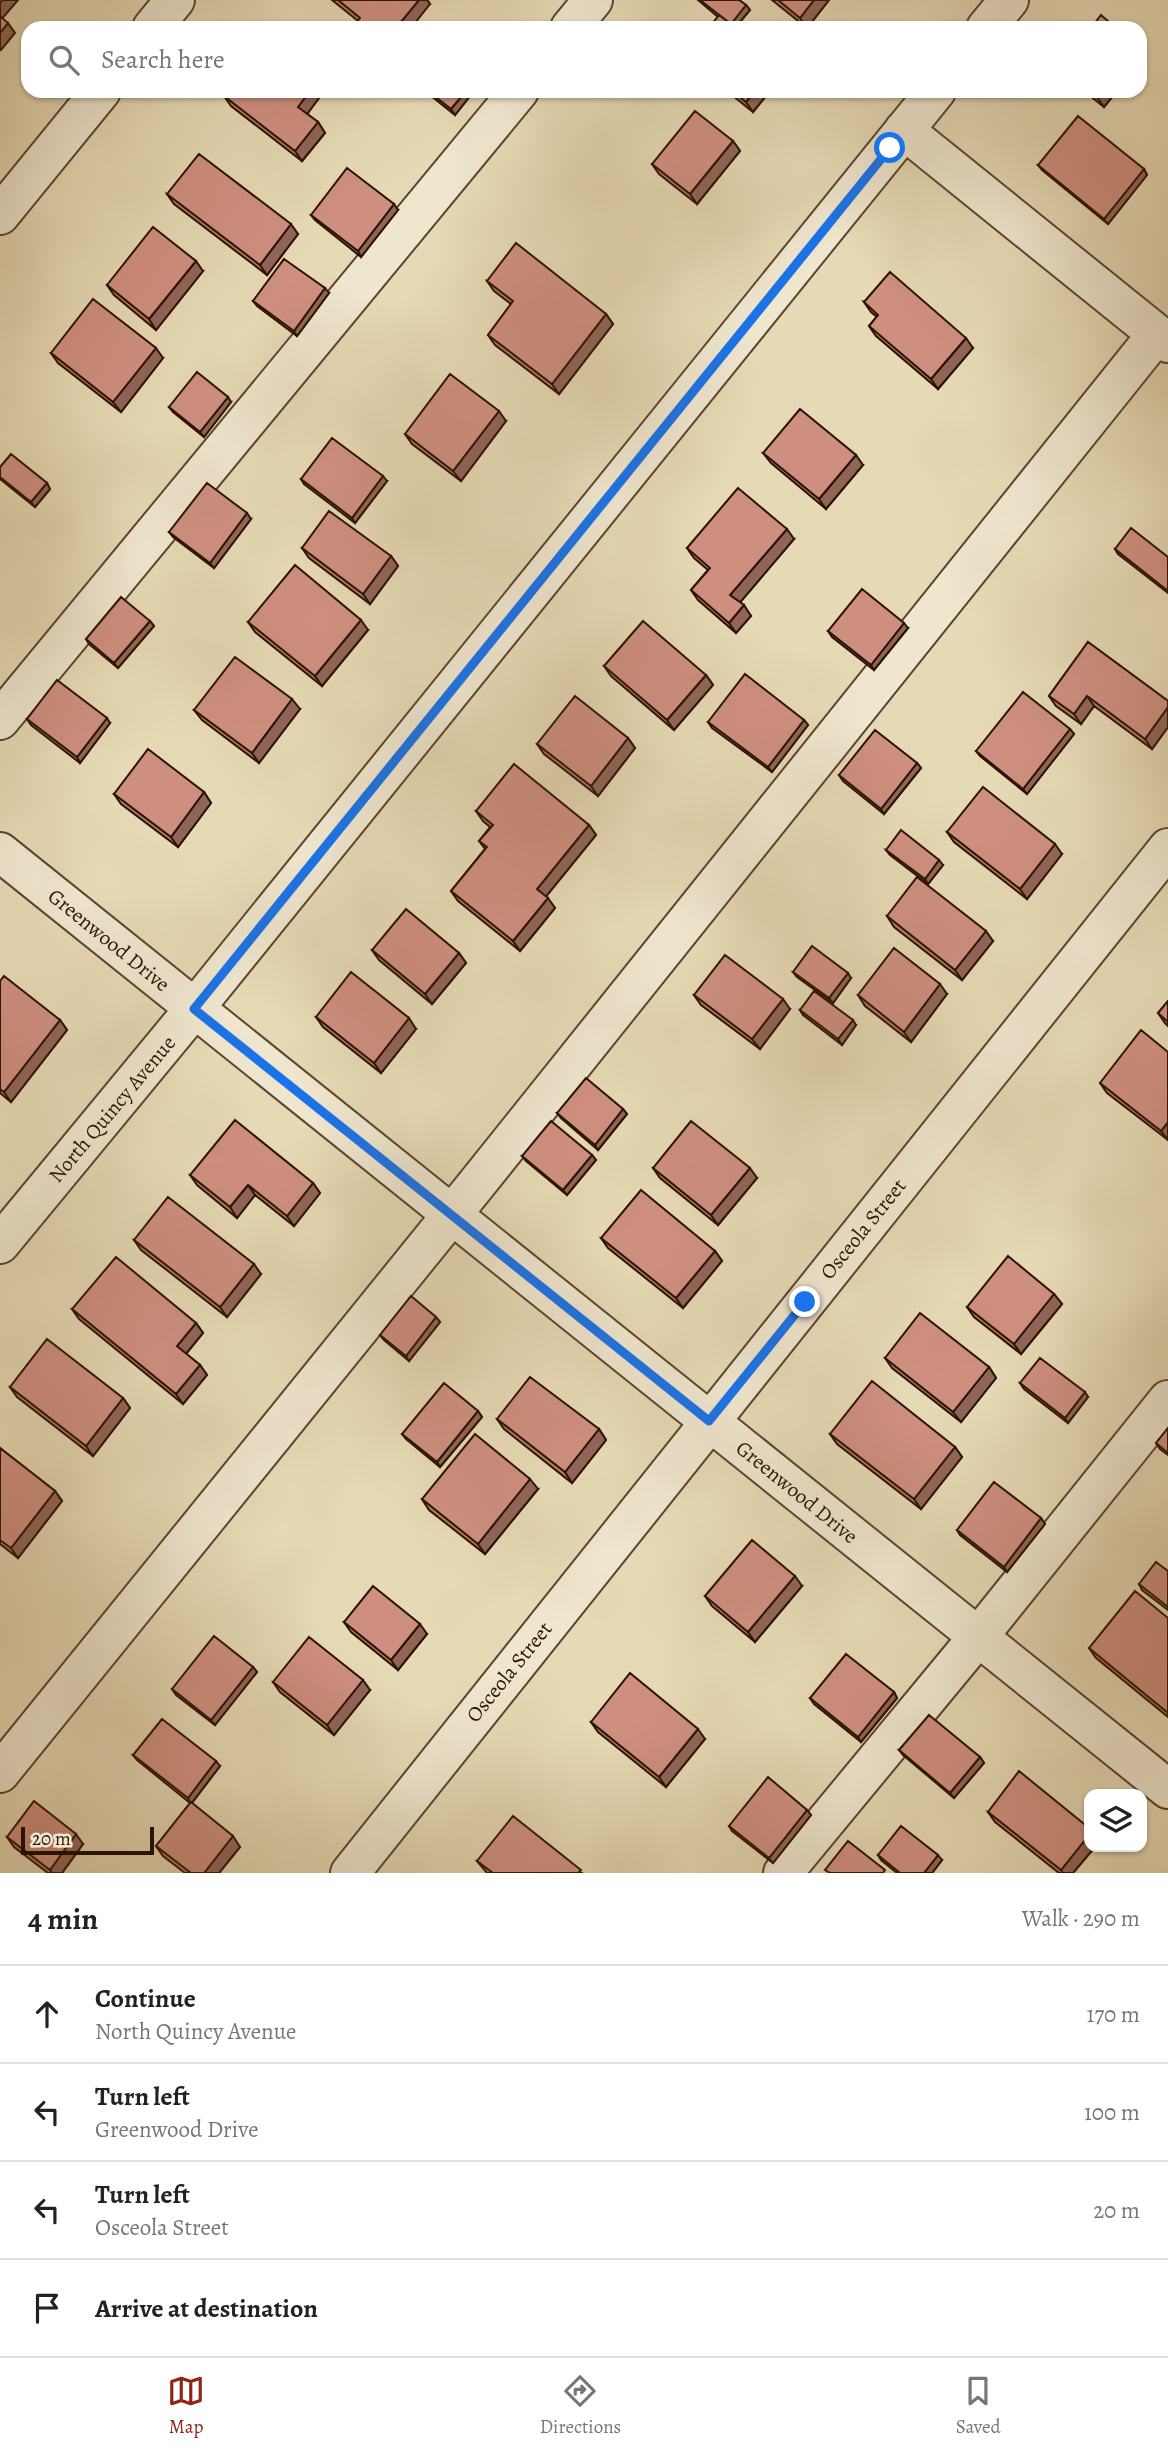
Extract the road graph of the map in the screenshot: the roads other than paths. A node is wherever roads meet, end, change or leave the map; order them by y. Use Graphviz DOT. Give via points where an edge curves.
graph roads {
  1 [pos="175,0"];
  2 [pos="593,0"];
  3 [pos="1009,0"];
  4 [pos="158,21"];
  5 [pos="576,21"];
  6 [pos="992,21"];
  7 [pos="95,98"];
  8 [pos="513,98"];
  9 [pos="930,98"];
  10 [pos="904,130"];
  11 [pos="0,215"];
  12 [pos="1162,338"];
  13 [pos="0,720"];
  14 [pos="1168,848"];
  15 [pos="0,852"];
  16 [pos="194,1009"];
  17 [pos="451,1216"];
  18 [pos="0,1244"];
  19 [pos="1168,1400"];
  20 [pos="709,1421"];
  21 [pos="978,1637"];
  22 [pos="0,1773"];
  23 [pos="1168,1789"];
  24 [pos="350,1873"];
  25 [pos="783,1873"];
  1 -- 4 [label="street"];
  2 -- 5 [label="street"];
  3 -- 6 [label="street"];
  7 -- 11 [label="street"];
  8 -- 13 [label="street"];
  9 -- 10 [label="street, North Quincy Avenue"];
  10 -- 12 [label="street"];
  10 -- 16 [label="street, North Quincy Avenue"];
  12 -- 17 [label="street"];
  14 -- 20 [label="street, Osceola Street"];
  15 -- 16 [label="street, Greenwood Drive"];
  16 -- 17 [label="street, Greenwood Drive"];
  16 -- 18 [label="street, North Quincy Avenue"];
  17 -- 20 [label="street, Greenwood Drive"];
  17 -- 22 [label="street"];
  19 -- 21 [label="street"];
  20 -- 21 [label="street, Greenwood Drive"];
  20 -- 24 [label="street, Osceola Street"];
  21 -- 23 [label="street, Greenwood Drive"];
  21 -- 25 [label="street"];
}
